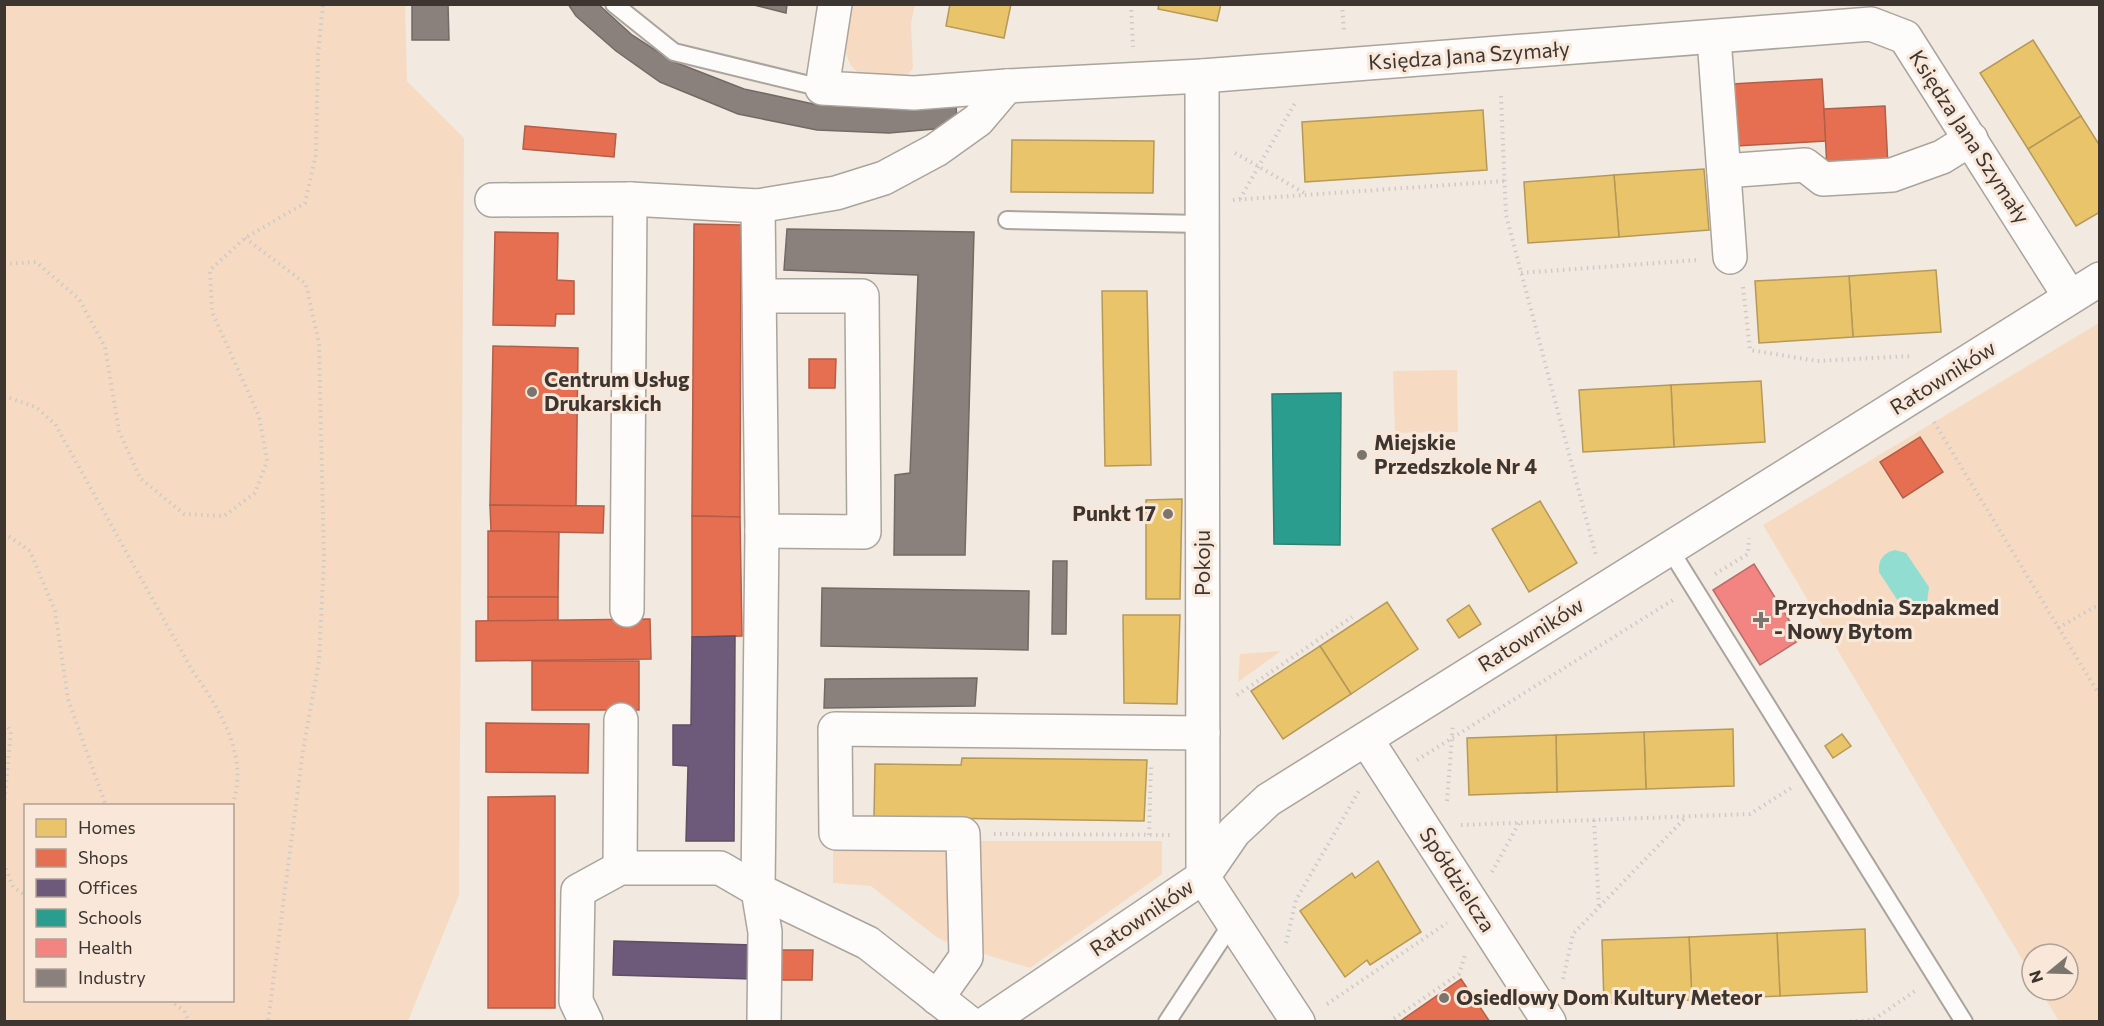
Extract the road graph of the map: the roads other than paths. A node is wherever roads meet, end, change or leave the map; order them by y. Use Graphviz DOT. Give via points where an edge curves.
graph roads {
  1 [pos="614,4"];
  2 [pos="835,4"];
  3 [pos="1714,38"];
  4 [pos="1202,76"];
  5 [pos="1007,86"];
  6 [pos="822,88"];
  7 [pos="1971,139"];
  8 [pos="1724,171"];
  9 [pos="630,199"];
  10 [pos="492,200"];
  11 [pos="758,206"];
  12 [pos="1007,220"];
  13 [pos="1202,224"];
  14 [pos="1730,257"];
  15 [pos="2100,279"];
  16 [pos="760,296"];
  17 [pos="2070,297"];
  18 [pos="762,531"];
  19 [pos="1669,548"];
  20 [pos="627,610"];
  21 [pos="621,720"];
  22 [pos="1203,733"];
  23 [pos="1366,739"];
  24 [pos="620,868"];
  25 [pos="1203,877"];
  26 [pos="758,890"];
  27 [pos="1232,923"];
  28 [pos="937,998"];
  29 [pos="586,1022"];
  30 [pos="764,1022"];
  31 [pos="968,1022"];
  32 [pos="988,1022"];
  33 [pos="1167,1022"];
  34 [pos="1298,1022"];
  35 [pos="1549,1022"];
  36 [pos="1964,1022"];
  1 -- 6 [label="lane" via="674,52"];
  2 -- 6 [label="street"];
  3 -- 4 [label="street, Księdza Jana Szymały"];
  3 -- 7 [label="street, Księdza Jana Szymały" via="1871,24 1880,27 1905,38"];
  3 -- 8 [label="street"];
  4 -- 5 [label="street, Księdza Jana Szymały"];
  4 -- 13 [label="street, Pokoju"];
  5 -- 6 [label="street, Księdza Jana Szymały" via="914,93"];
  5 -- 11 [label="street" via="978,120 936,150 884,178 836,193"];
  7 -- 8 [label="street" via="1942,157 1892,175 1823,179 1805,165"];
  7 -- 17 [label="street, Księdza Jana Szymały"];
  8 -- 14 [label="street"];
  9 -- 10 [label="street"];
  9 -- 11 [label="street"];
  9 -- 20 [label="street"];
  11 -- 16 [label="street"];
  12 -- 13 [label="lane"];
  13 -- 22 [label="street, Pokoju"];
  15 -- 17 [label="street, Ratowników"];
  16 -- 18 [label="street"];
  16 -- 18 [label="street" via="862,296 864,532"];
  17 -- 19 [label="street, Ratowników"];
  18 -- 26 [label="street"];
  19 -- 23 [label="street, Ratowników"];
  19 -- 36 [label="lane"];
  21 -- 24 [label="street"];
  22 -- 25 [label="street, Pokoju"];
  22 -- 28 [label="street" via="835,729 836,833 963,834 966,957"];
  23 -- 25 [label="street, Ratowników" via="1269,800 1234,831"];
  23 -- 35 [label="street, Spółdzielcza"];
  24 -- 26 [label="street" via="720,868"];
  24 -- 29 [label="street" via="578,891 576,1001"];
  25 -- 27 [label="street"];
  25 -- 32 [label="street, Ratowników"];
  26 -- 28 [label="street" via="868,943"];
  26 -- 30 [label="street" via="765,932"];
  27 -- 33 [label="lane"];
  27 -- 34 [label="street"];
  28 -- 31 [label="street"];
}
